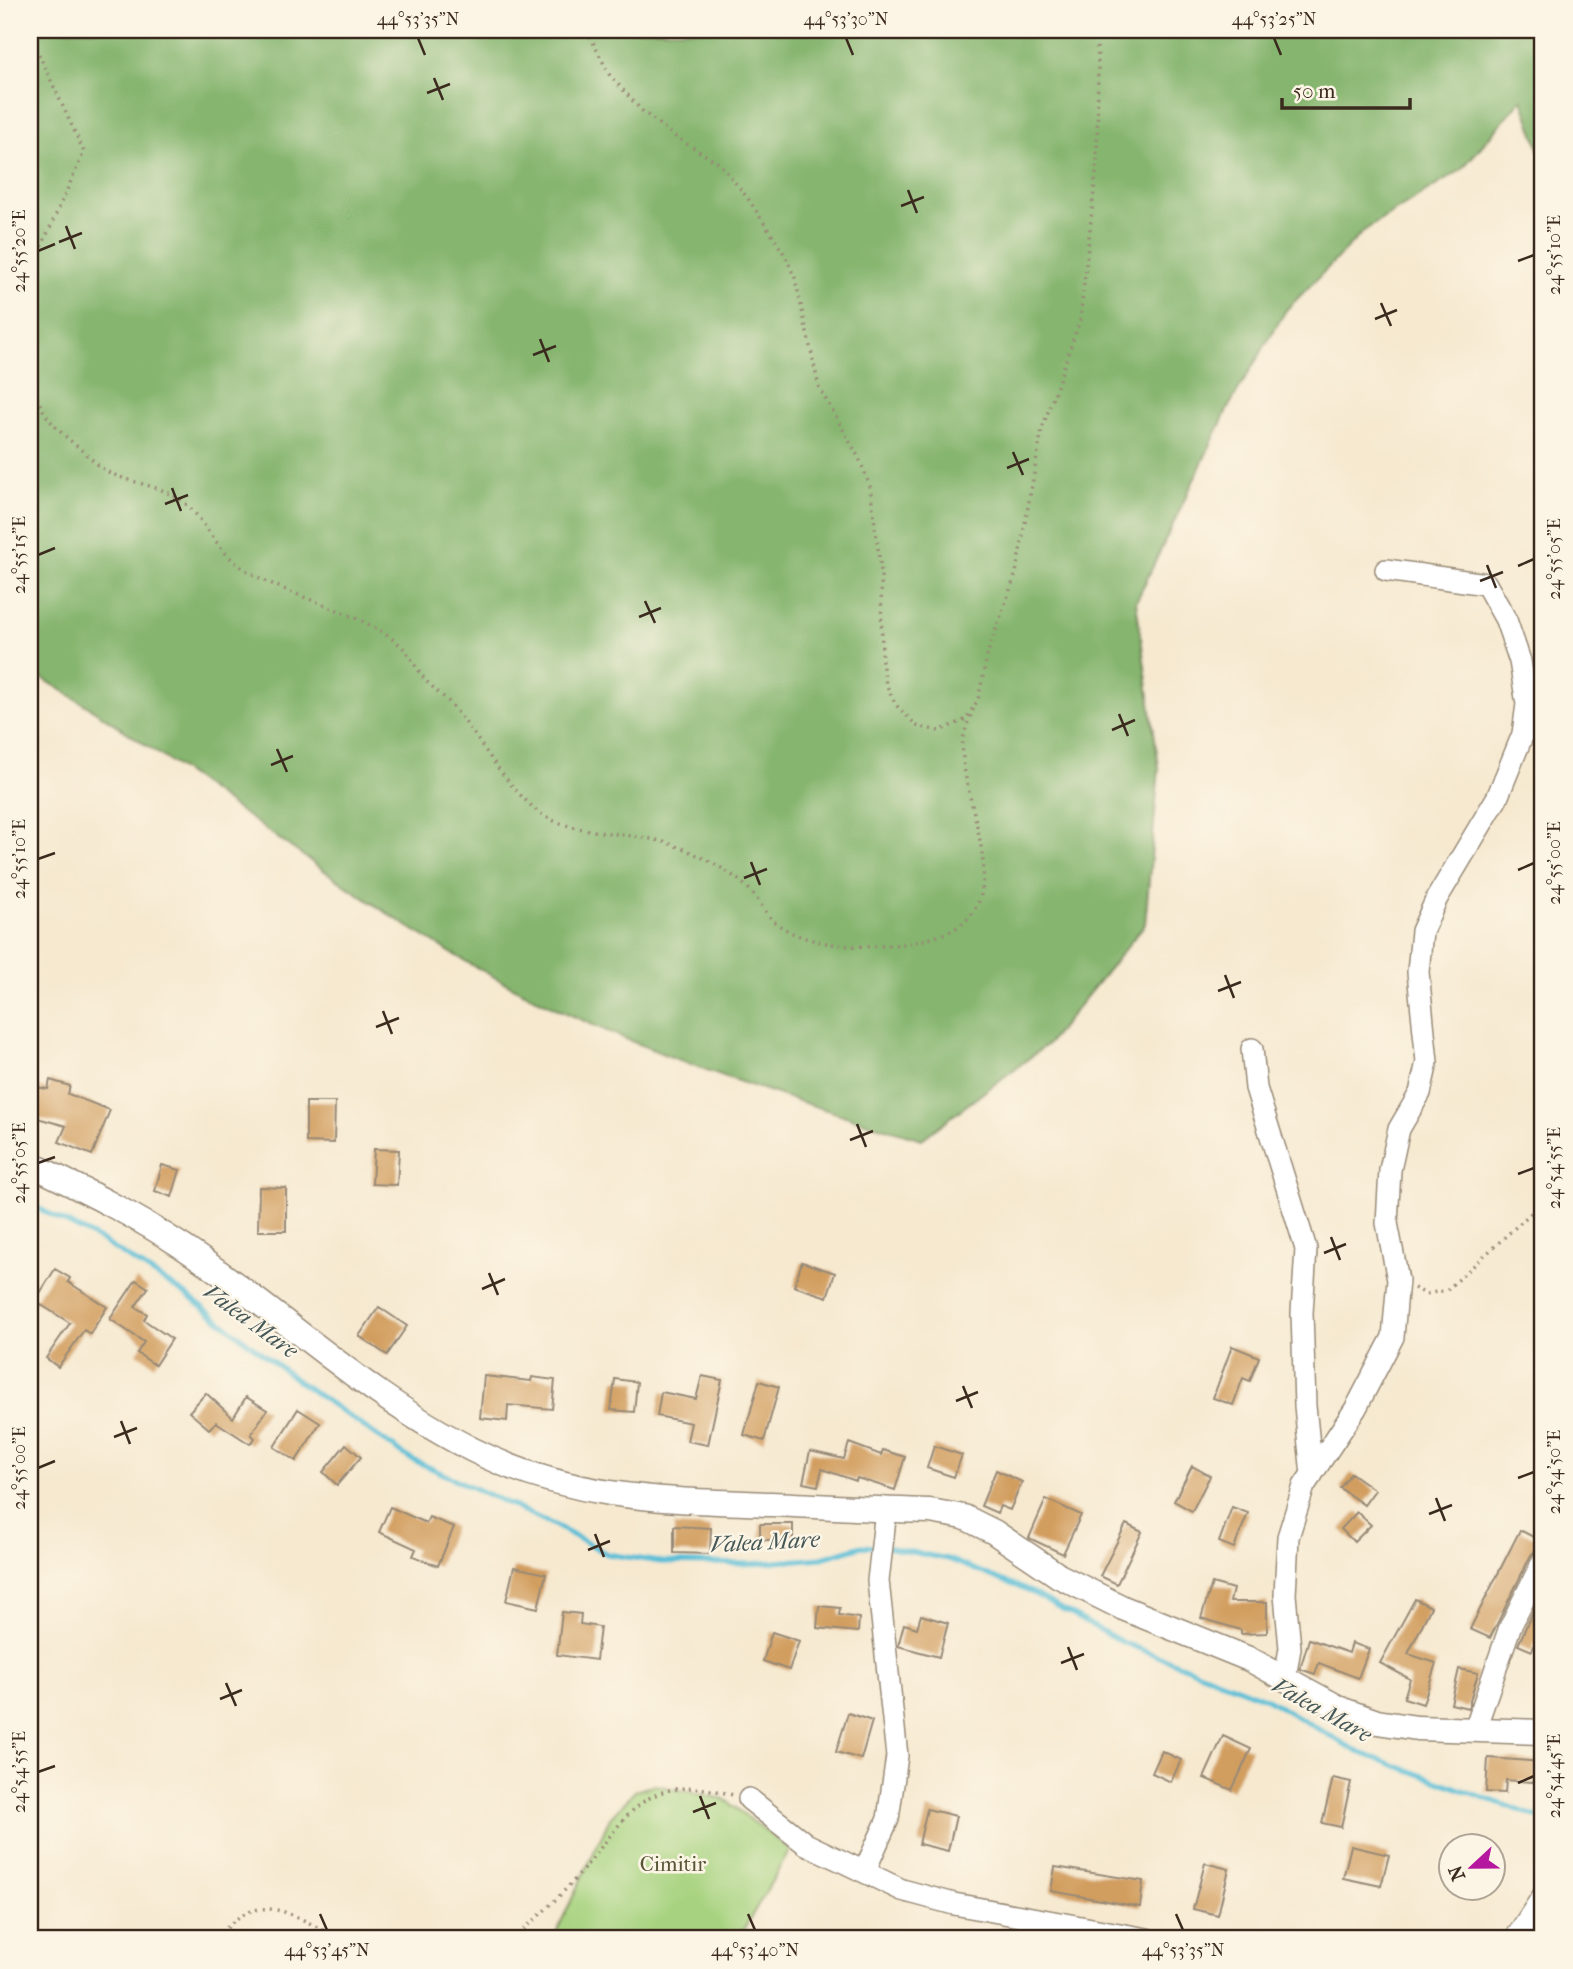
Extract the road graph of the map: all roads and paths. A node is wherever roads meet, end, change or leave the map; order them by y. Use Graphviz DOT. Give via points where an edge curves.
graph roads {
  1 [pos="587,30"];
  2 [pos="1095,30"];
  3 [pos="30,35"];
  4 [pos="30,272"];
  5 [pos="30,377"];
  6 [pos="1386,570"];
  7 [pos="978,699"];
  8 [pos="1252,1049"];
  9 [pos="30,1164"];
  10 [pos="1543,1202"];
  11 [pos="1398,1280"];
  12 [pos="1312,1475"];
  13 [pos="886,1522"];
  14 [pos="1543,1561"];
  15 [pos="1285,1678"];
  16 [pos="1475,1729"];
  17 [pos="1543,1732"];
  18 [pos="749,1800"];
  19 [pos="865,1870"];
  20 [pos="1537,1904"];
  21 [pos="218,1939"];
  22 [pos="340,1939"];
  23 [pos="513,1939"];
  24 [pos="1147,1939"];
  25 [pos="1515,1939"];
  26 [pos="1531,1939"];
  1 -- 7 [label="path" via="609,74 641,110 720,164 785,255 795,278 819,387 859,457 870,486 881,571 882,662 895,704 918,726 939,731 965,720"];
  2 -- 7 [label="path" via="1097,164 1080,320 1042,429 1016,573 988,652"];
  3 -- 4 [label="path" via="84,152"];
  5 -- 7 [label="path" via="38,405 50,424 108,473 177,496 224,555 242,568 335,608 401,646 424,679 449,702 503,778 539,812 556,822 667,843 695,854 750,889 774,922 799,936 882,947 955,929 979,908 985,869 962,738"];
  6 -- 11 [label="street" via="1486,584 1521,661 1527,704 1515,762 1422,931 1418,972 1427,1062 1420,1093 1399,1129 1390,1170 1387,1223"];
  8 -- 12 [label="street" via="1256,1088 1306,1249 1301,1313"];
  9 -- 13 [label="street" via="184,1247 372,1387 474,1451 594,1493"];
  10 -- 11 [label="path" via="1447,1290 1426,1294"];
  11 -- 12 [label="street" via="1393,1337 1356,1408"];
  12 -- 15 [label="street" via="1288,1537 1285,1595 1290,1648"];
  13 -- 15 [label="street" via="930,1511 964,1517 1059,1576"];
  13 -- 19 [label="street" via="879,1593 897,1756 888,1819"];
  14 -- 16 [label="street" via="1510,1627"];
  15 -- 16 [label="street" via="1311,1695 1377,1722"];
  16 -- 17 [label="street"];
  18 -- 19 [label="street" via="806,1844"];
  18 -- 23 [label="path" via="707,1788 679,1787 652,1795 629,1811 580,1873"];
  19 -- 24 [label="street" via="902,1890 954,1904"];
  20 -- 25 [label="street"];
  20 -- 26 [label="street"];
  21 -- 22 [label="path" via="239,1915 272,1908"];
}
